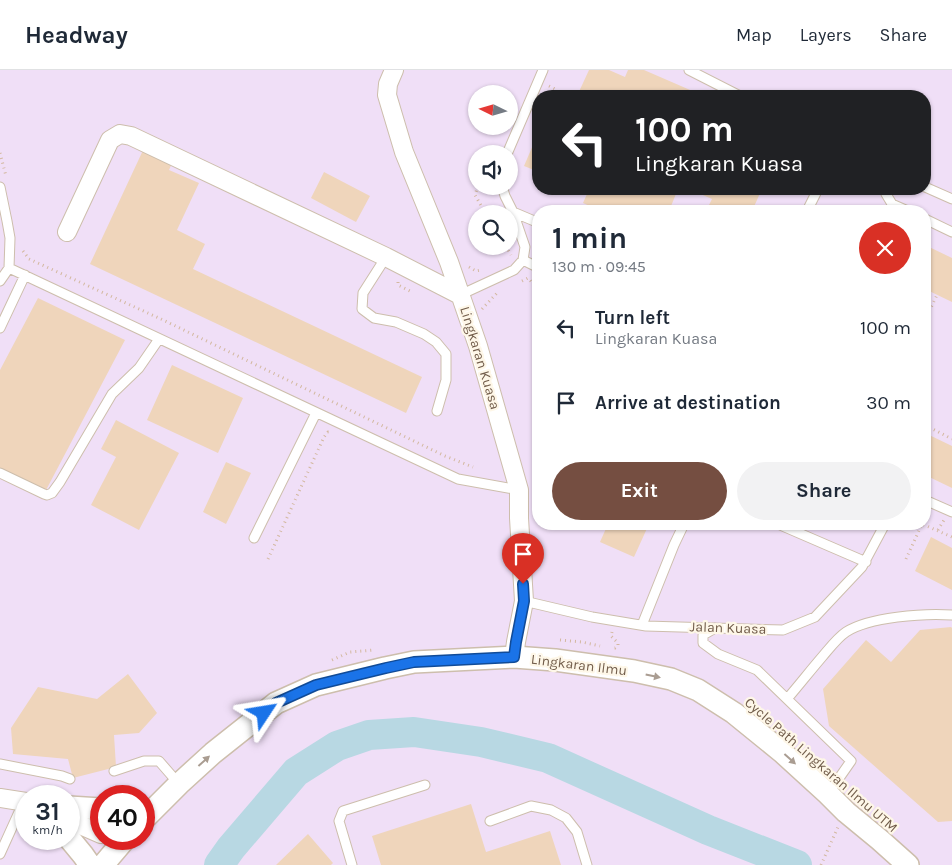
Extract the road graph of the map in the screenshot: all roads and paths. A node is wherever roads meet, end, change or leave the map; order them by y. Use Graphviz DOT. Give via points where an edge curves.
graph roads {
  1 [pos="394,70"];
  2 [pos="543,70"];
  3 [pos="688,70"];
  4 [pos="534,90"];
  5 [pos="728,90"];
  6 [pos="532,96"];
  7 [pos="511,145"];
  8 [pos="0,153"];
  9 [pos="8,180"];
  10 [pos="931,190"];
  11 [pos="1,193"];
  12 [pos="887,195"];
  13 [pos="952,199"];
  14 [pos="894,205"];
  15 [pos="518,214"];
  16 [pos="532,220"];
  17 [pos="931,222"];
  18 [pos="518,227"];
  19 [pos="67,232"];
  20 [pos="952,232"];
  21 [pos="21,248"];
  22 [pos="511,255"];
  23 [pos="386,257"];
  24 [pos="523,260"];
  25 [pos="509,261"];
  26 [pos="532,264"];
  27 [pos="404,266"];
  28 [pos="467,266"];
  29 [pos="9,268"];
  30 [pos="488,270"];
  31 [pos="25,276"];
  32 [pos="0,281"];
  33 [pos="415,293"];
  34 [pos="460,295"];
  35 [pos="937,295"];
  36 [pos="931,308"];
  37 [pos="0,328"];
  38 [pos="159,339"];
  39 [pos="316,412"];
  40 [pos="437,412"];
  41 [pos="931,428"];
  42 [pos="336,434"];
  43 [pos="952,438"];
  44 [pos="474,468"];
  45 [pos="0,473"];
  46 [pos="520,490"];
  47 [pos="931,503"];
  48 [pos="952,512"];
  49 [pos="931,528"];
  50 [pos="681,530"];
  51 [pos="792,530"];
  52 [pos="881,530"];
  53 [pos="919,530"];
  54 [pos="952,537"];
  55 [pos="254,538"];
  56 [pos="268,558"];
  57 [pos="906,559"];
  58 [pos="866,562"];
  59 [pos="524,601"];
  60 [pos="952,614"];
  61 [pos="642,625"];
  62 [pos="715,628"];
  63 [pos="612,630"];
  64 [pos="555,639"];
  65 [pos="602,646"];
  66 [pos="609,647"];
  67 [pos="378,650"];
  68 [pos="514,657"];
  69 [pos="324,664"];
  70 [pos="787,699"];
  71 [pos="0,764"];
  72 [pos="114,771"];
  73 [pos="70,779"];
  74 [pos="179,784"];
  75 [pos="425,784"];
  76 [pos="828,794"];
  77 [pos="0,798"];
  78 [pos="15,800"];
  79 [pos="155,806"];
  80 [pos="846,812"];
  81 [pos="15,822"];
  82 [pos="490,822"];
  83 [pos="79,850"];
  84 [pos="113,850"];
  85 [pos="0,854"];
  86 [pos="821,863"];
  87 [pos="908,864"];
  88 [pos="90,865"];
  89 [pos="103,865"];
  90 [pos="352,865"];
  91 [pos="588,865"];
  1 -- 34 [label="street, Lingkaran Kuasa" via="387,96 404,152 450,262"];
  2 -- 4 [label="lane"];
  3 -- 5 [label="lane"];
  6 -- 7 [label="lane"];
  8 -- 9 [label="path"];
  10 -- 13 [label="lane"];
  11 -- 29 [label="lane" via="10,238"];
  12 -- 14 [label="lane"];
  15 -- 16 [label="lane"];
  17 -- 20 [label="lane"];
  18 -- 24 [label="lane" via="525,247"];
  19 -- 23 [label="street" via="110,140 120,134 131,136"];
  21 -- 44 [label="path" via="29,259"];
  22 -- 25 [label="path"];
  23 -- 27 [label="street"];
  23 -- 40 [label="lane" via="363,293 362,309 374,318 396,322 424,334 446,354 446,380"];
  24 -- 26 [label="lane"];
  24 -- 34 [label="lane" via="514,270"];
  27 -- 33 [label="path" via="398,285"];
  27 -- 34 [label="street"];
  28 -- 30 [label="path" via="476,271"];
  29 -- 31 [label="lane"];
  29 -- 32 [label="lane"];
  31 -- 37 [label="lane"];
  31 -- 38 [label="lane"];
  34 -- 46 [label="street, Lingkaran Kuasa"];
  35 -- 36 [label="path"];
  38 -- 39 [label="lane"];
  38 -- 45 [label="lane" via="140,368 112,394 52,492 44,494"];
  39 -- 46 [label="lane" via="458,480"];
  39 -- 55 [label="lane"];
  41 -- 43 [label="path"];
  42 -- 56 [label="path" via="328,432 324,437"];
  46 -- 59 [label="street, Lingkaran Kuasa"];
  47 -- 48 [label="lane"];
  49 -- 54 [label="path"];
  50 -- 61 [label="lane"];
  51 -- 58 [label="lane"];
  52 -- 58 [label="lane, Jalan Kuasa"];
  53 -- 57 [label="path"];
  58 -- 62 [label="lane, Jalan Kuasa" via="815,617 783,630"];
  59 -- 61 [label="lane, Jalan Kuasa"];
  59 -- 68 [label="street, Lingkaran Kuasa"];
  60 -- 70 [label="lane" via="906,616 858,625 844,633"];
  61 -- 62 [label="lane, Jalan Kuasa"];
  62 -- 70 [label="lane" via="703,635 703,643 718,654 757,670"];
  63 -- 66 [label="path" via="611,636 618,646"];
  64 -- 65 [label="path"];
  67 -- 69 [label="path" via="350,652"];
  74 -- 68 [label="street, Lingkaran Ilmu, one-way" via="276,703 316,685 414,662"];
  68 -- 76 [label="street, Lingkaran Ilmu, one-way" via="634,672 698,690 734,713"];
  70 -- 76 [label="lane" via="851,761"];
  71 -- 73 [label="lane"];
  72 -- 74 [label="lane" via="156,760"];
  74 -- 79 [label="street, Lingkaran Ilmu"];
  75 -- 90 [label="lane" via="343,811 339,821"];
  76 -- 80 [label="street, Lingkaran Ilmu"];
  77 -- 78 [label="street"];
  80 -- 86 [label="path"];
  80 -- 87 [label="street, Lingkaran Ilmu"];
  81 -- 85 [label="lane"];
  82 -- 91 [label="lane" via="530,806 551,810 566,818 577,832"];
  83 -- 88 [label="street"];
  84 -- 89 [label="street"];
}
